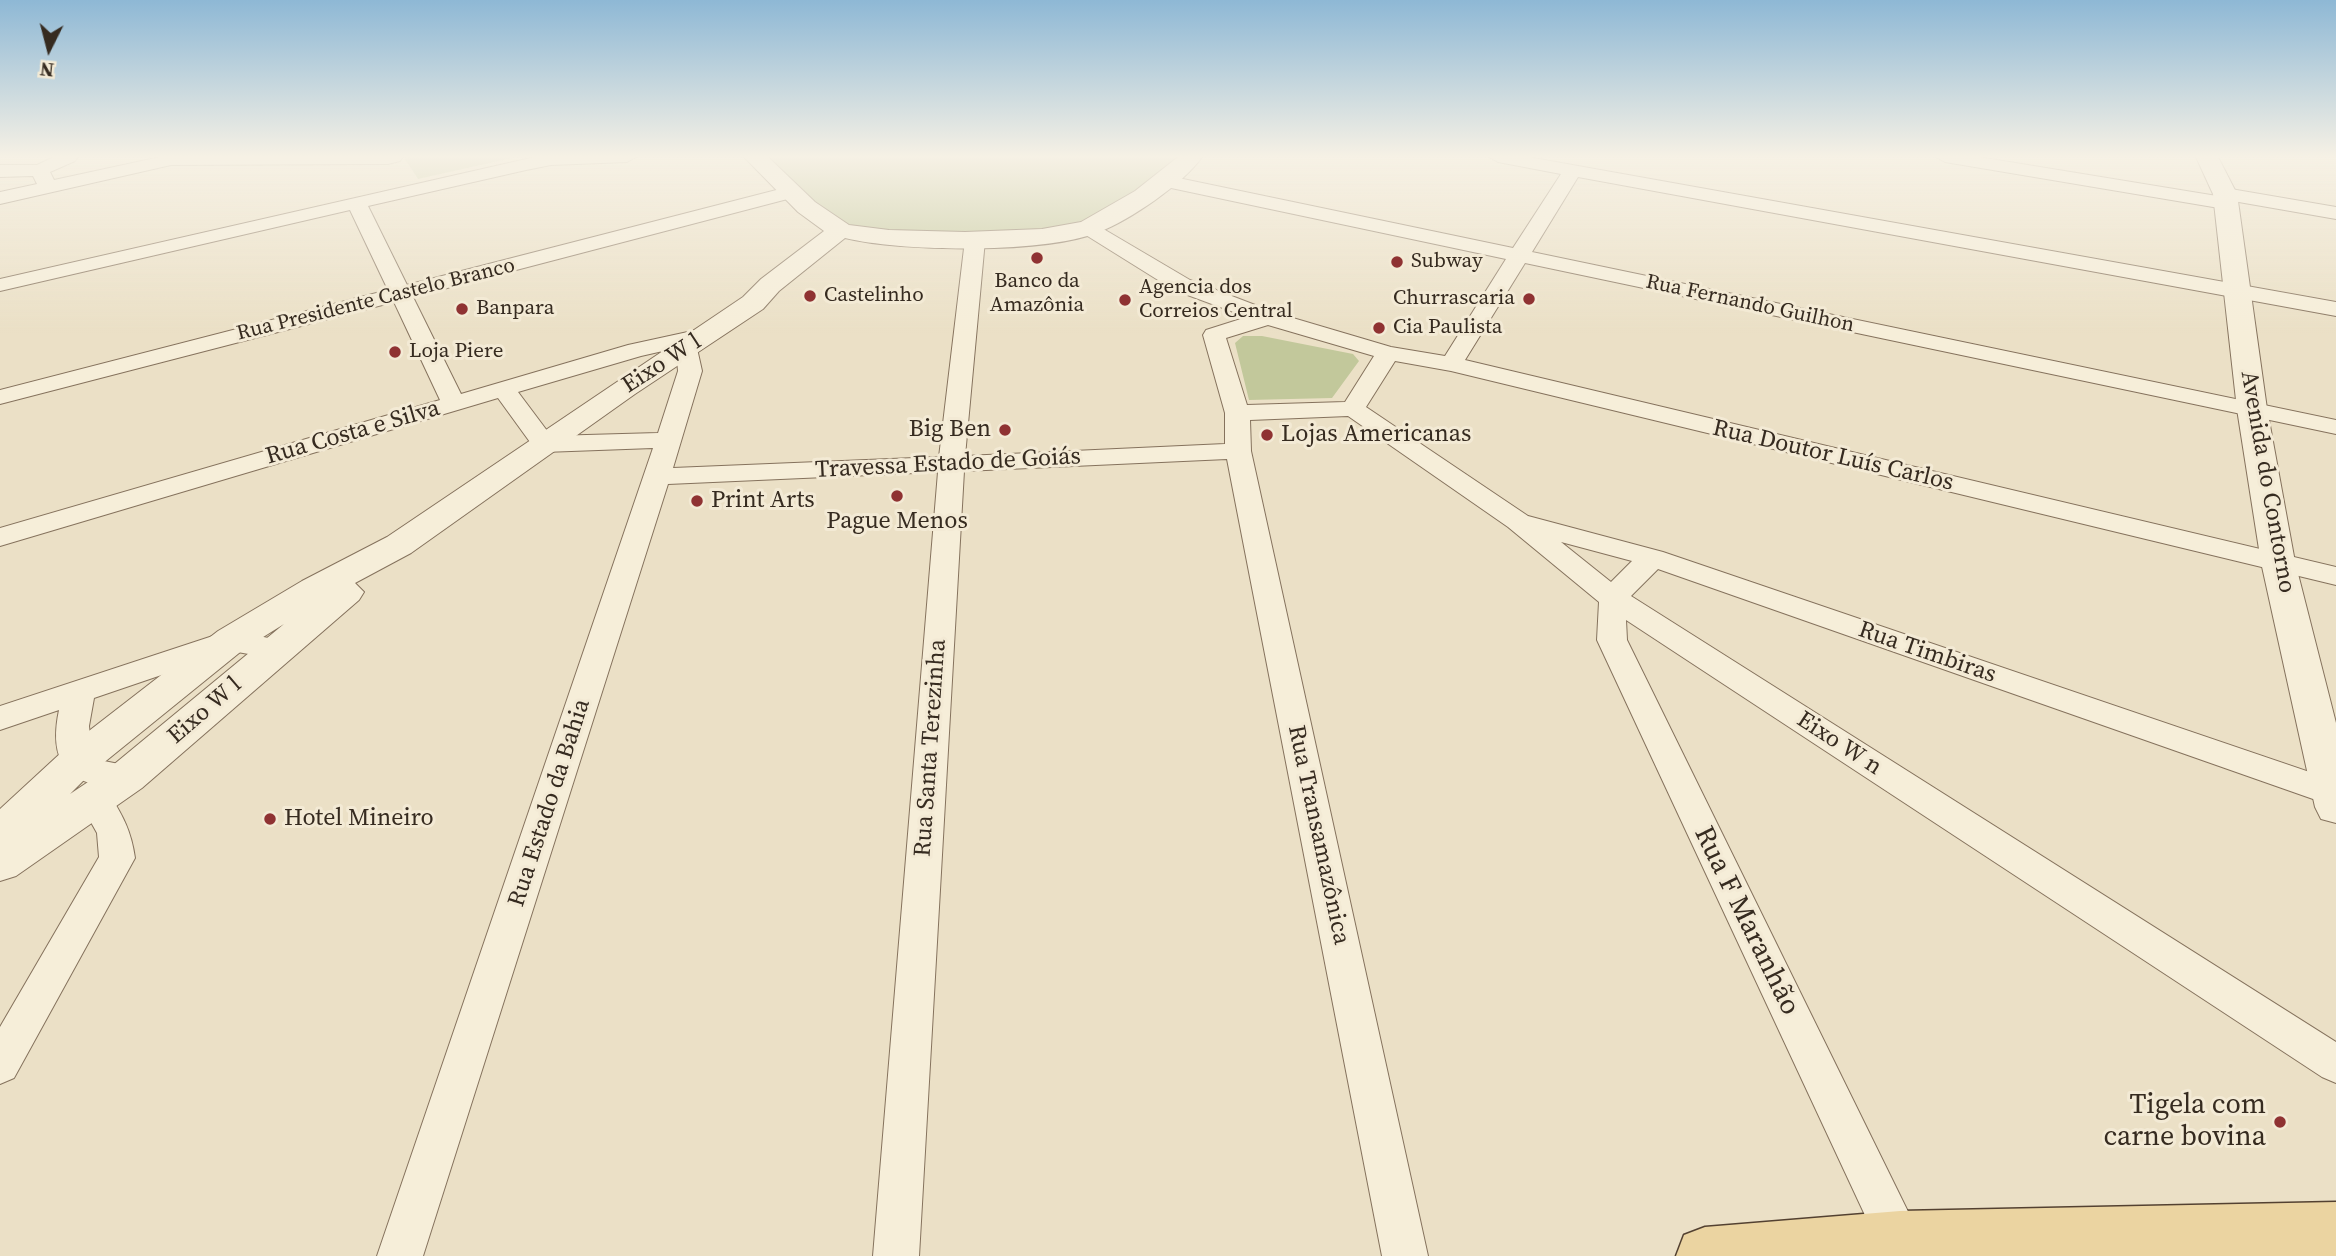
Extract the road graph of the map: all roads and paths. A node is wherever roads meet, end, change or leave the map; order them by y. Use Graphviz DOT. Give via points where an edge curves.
graph roads {
  1 [pos="307,216"];
  2 [pos="363,216"];
  3 [pos="701,216"];
  4 [pos="818,216"];
  5 [pos="1108,216"];
  6 [pos="1330,216"];
  7 [pos="1544,216"];
  8 [pos="1821,216"];
  9 [pos="2227,216"];
  10 [pos="1088,228"];
  11 [pos="840,230"];
  12 [pos="866,237"];
  13 [pos="975,240"];
  14 [pos="1519,255"];
  15 [pos="0,285"];
  16 [pos="1182,285"];
  17 [pos="2236,290"];
  18 [pos="400,294"];
  19 [pos="753,303"];
  20 [pos="2336,309"];
  21 [pos="1268,318"];
  22 [pos="1214,335"];
  23 [pos="698,342"];
  24 [pos="1388,354"];
  25 [pos="1451,364"];
  26 [pos="505,391"];
  27 [pos="0,397"];
  28 [pos="454,403"];
  29 [pos="1353,410"];
  30 [pos="2252,410"];
  31 [pos="1237,413"];
  32 [pos="2336,427"];
  33 [pos="668,440"];
  34 [pos="544,444"];
  35 [pos="1238,451"];
  36 [pos="951,465"];
  37 [pos="657,477"];
  38 [pos="1518,521"];
  39 [pos="0,537"];
  40 [pos="399,545"];
  41 [pos="1653,558"];
  42 [pos="2278,562"];
  43 [pos="2336,576"];
  44 [pos="1613,598"];
  45 [pos="231,640"];
  46 [pos="276,649"];
  47 [pos="81,690"];
  48 [pos="0,718"];
  49 [pos="77,762"];
  50 [pos="127,777"];
  51 [pos="95,799"];
  52 [pos="2334,800"];
  53 [pos="0,835"];
  54 [pos="0,863"];
  55 [pos="2336,1064"];
  56 [pos="0,1065"];
  57 [pos="2336,1231"];
  58 [pos="1900,1240"];
  59 [pos="400,1256"];
  60 [pos="896,1256"];
  61 [pos="1405,1256"];
  62 [pos="1705,1256"];
  1 -- 15 [label="street"];
  2 -- 18 [label="street"];
  3 -- 18 [label="street, Rua Presidente Castelo Branco"];
  4 -- 11 [label="street"];
  5 -- 10 [label="street"];
  6 -- 14 [label="street, Rua Fernando Guilhon"];
  7 -- 14 [label="street"];
  8 -- 17 [label="street"];
  9 -- 17 [label="street, Avenida do Contorno"];
  10 -- 13 [label="street"];
  10 -- 16 [label="street"];
  11 -- 12 [label="street"];
  11 -- 19 [label="street, Eixo W l"];
  12 -- 13 [label="street"];
  12 -- 19 [label="street, Eixo W l" via="783,293"];
  13 -- 36 [label="street, Rua Santa Terezinha"];
  14 -- 25 [label="street"];
  14 -- 30 [label="street, Rua Fernando Guilhon"];
  16 -- 21 [label="street, Rua Doutor Luís Carlos"];
  16 -- 22 [label="street, Rua Transamazônica"];
  17 -- 20 [label="street"];
  17 -- 30 [label="street, Avenida do Contorno"];
  18 -- 27 [label="street, Rua Presidente Castelo Branco"];
  18 -- 28 [label="street"];
  19 -- 23 [label="street, Eixo W l"];
  21 -- 22 [label="street"];
  21 -- 24 [label="street, Rua Doutor Luís Carlos"];
  22 -- 31 [label="street, Rua Transamazônica"];
  23 -- 26 [label="street, Rua Costa e Silva" via="636,350"];
  23 -- 33 [label="street, Rua Estado da Bahia"];
  23 -- 34 [label="street, Eixo W l"];
  24 -- 25 [label="street, Rua Doutor Luís Carlos"];
  24 -- 29 [label="street"];
  25 -- 42 [label="street, Rua Doutor Luís Carlos"];
  26 -- 28 [label="street, Rua Costa e Silva"];
  26 -- 34 [label="street"];
  28 -- 39 [label="street, Rua Costa e Silva"];
  29 -- 31 [label="street"];
  29 -- 38 [label="street, Eixo W n"];
  30 -- 32 [label="street, Rua Fernando Guilhon"];
  30 -- 42 [label="street, Avenida do Contorno"];
  31 -- 35 [label="street, Rua Transamazônica"];
  33 -- 34 [label="street"];
  33 -- 37 [label="street, Rua Estado da Bahia"];
  34 -- 40 [label="street, Eixo W l"];
  35 -- 36 [label="street, Travessa Estado de Goiás"];
  35 -- 61 [label="street, Rua Transamazônica"];
  36 -- 37 [label="street, Travessa Estado de Goiás"];
  36 -- 60 [label="street, Rua Santa Terezinha"];
  37 -- 59 [label="street, Rua Estado da Bahia"];
  38 -- 41 [label="street, Rua Timbiras"];
  38 -- 44 [label="street, Eixo W n"];
  40 -- 45 [label="street, Eixo W l" via="314,589"];
  40 -- 46 [label="street, Eixo W l"];
  41 -- 44 [label="street"];
  41 -- 52 [label="street, Rua Timbiras"];
  42 -- 43 [label="street, Rua Doutor Luís Carlos"];
  42 -- 52 [label="street, Avenida do Contorno"];
  44 -- 55 [label="street, Eixo W n"];
  44 -- 58 [label="street, Rua F Maranhão" via="1609,615 1612,640"];
  45 -- 46 [label="street"];
  45 -- 47 [label="street"];
  45 -- 49 [label="street, Eixo W l"];
  46 -- 50 [label="street, Eixo W l"];
  47 -- 48 [label="street"];
  47 -- 49 [label="street" via="72,712"];
  49 -- 50 [label="street" via="91,772"];
  49 -- 53 [label="street, Eixo W l"];
  50 -- 51 [label="street, Eixo W l"];
  51 -- 54 [label="street, Eixo W l"];
  51 -- 56 [label="street" via="114,832 117,858"];
  57 -- 58 [label="main road"];
  58 -- 62 [label="main road"];
}
